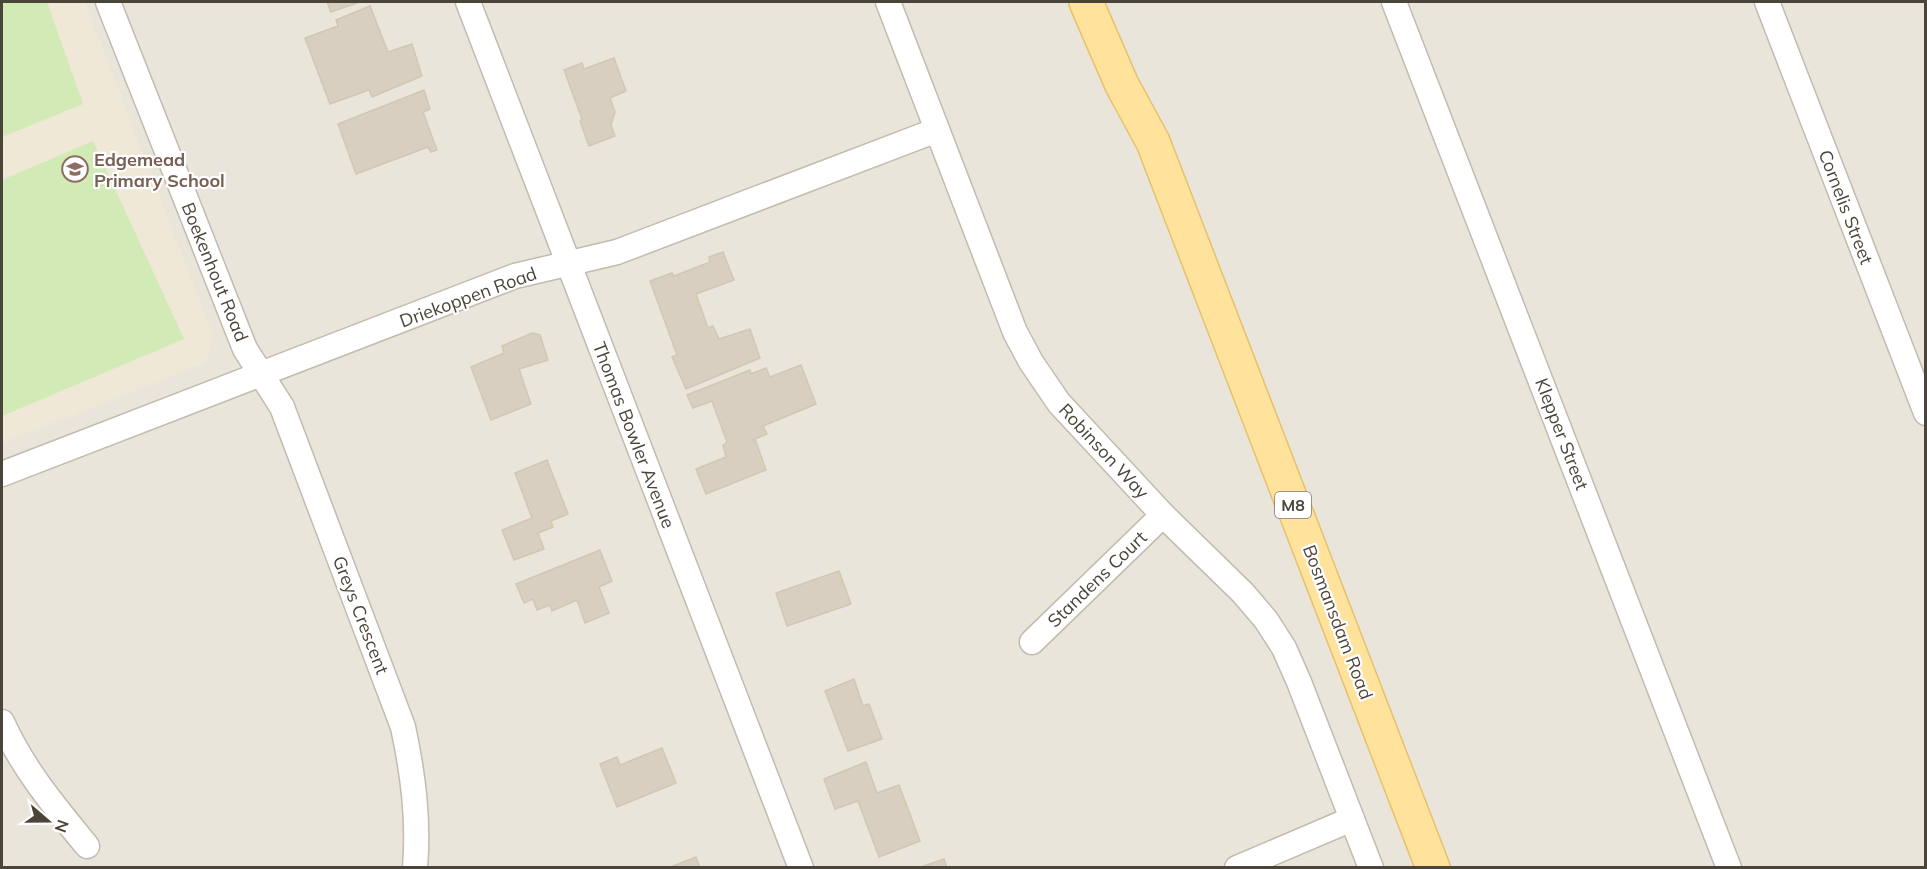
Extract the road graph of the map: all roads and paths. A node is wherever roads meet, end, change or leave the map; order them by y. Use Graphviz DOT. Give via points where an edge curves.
graph roads {
  1 [pos="108,2"];
  2 [pos="468,2"];
  3 [pos="888,2"];
  4 [pos="1086,2"];
  5 [pos="1111,2"];
  6 [pos="1394,2"];
  7 [pos="1767,2"];
  8 [pos="938,130"];
  9 [pos="1153,142"];
  10 [pos="568,264"];
  11 [pos="261,374"];
  12 [pos="1926,413"];
  13 [pos="2,474"];
  14 [pos="1163,515"];
  15 [pos="1032,642"];
  16 [pos="2,723"];
  17 [pos="1352,819"];
  18 [pos="87,846"];
  19 [pos="415,867"];
  20 [pos="801,867"];
  21 [pos="1237,867"];
  22 [pos="1371,867"];
  23 [pos="1433,867"];
  24 [pos="1729,867"];
  1 -- 11 [label="street, Boekenhout Road" via="245,349"];
  2 -- 10 [label="street, Thomas Bowler Avenue"];
  3 -- 8 [label="street, Robinson Way"];
  4 -- 9 [label="main road, Bosmansdam Road / M8" via="1122,85"];
  5 -- 9 [label="main road, Bosmansdam Road / M8" via="1140,79"];
  6 -- 24 [label="street, Klepper Street"];
  7 -- 12 [label="street, Cornelis Street"];
  8 -- 10 [label="street, Driekoppen Road" via="617,252"];
  8 -- 14 [label="street, Robinson Way" via="1015,332 1031,362 1059,403"];
  9 -- 23 [label="main road, Bosmansdam Road / M8"];
  10 -- 11 [label="street, Driekoppen Road" via="515,276"];
  10 -- 20 [label="street, Thomas Bowler Avenue"];
  11 -- 13 [label="street, Driekoppen Road"];
  11 -- 19 [label="street, Greys Crescent" via="282,407 403,727 416,806"];
  14 -- 15 [label="street, Standens Court"];
  14 -- 17 [label="street, Robinson Way" via="1243,593 1284,648"];
  16 -- 18 [label="street" via="34,782"];
  17 -- 21 [label="street"];
  17 -- 22 [label="street, Robinson Way"];
}
